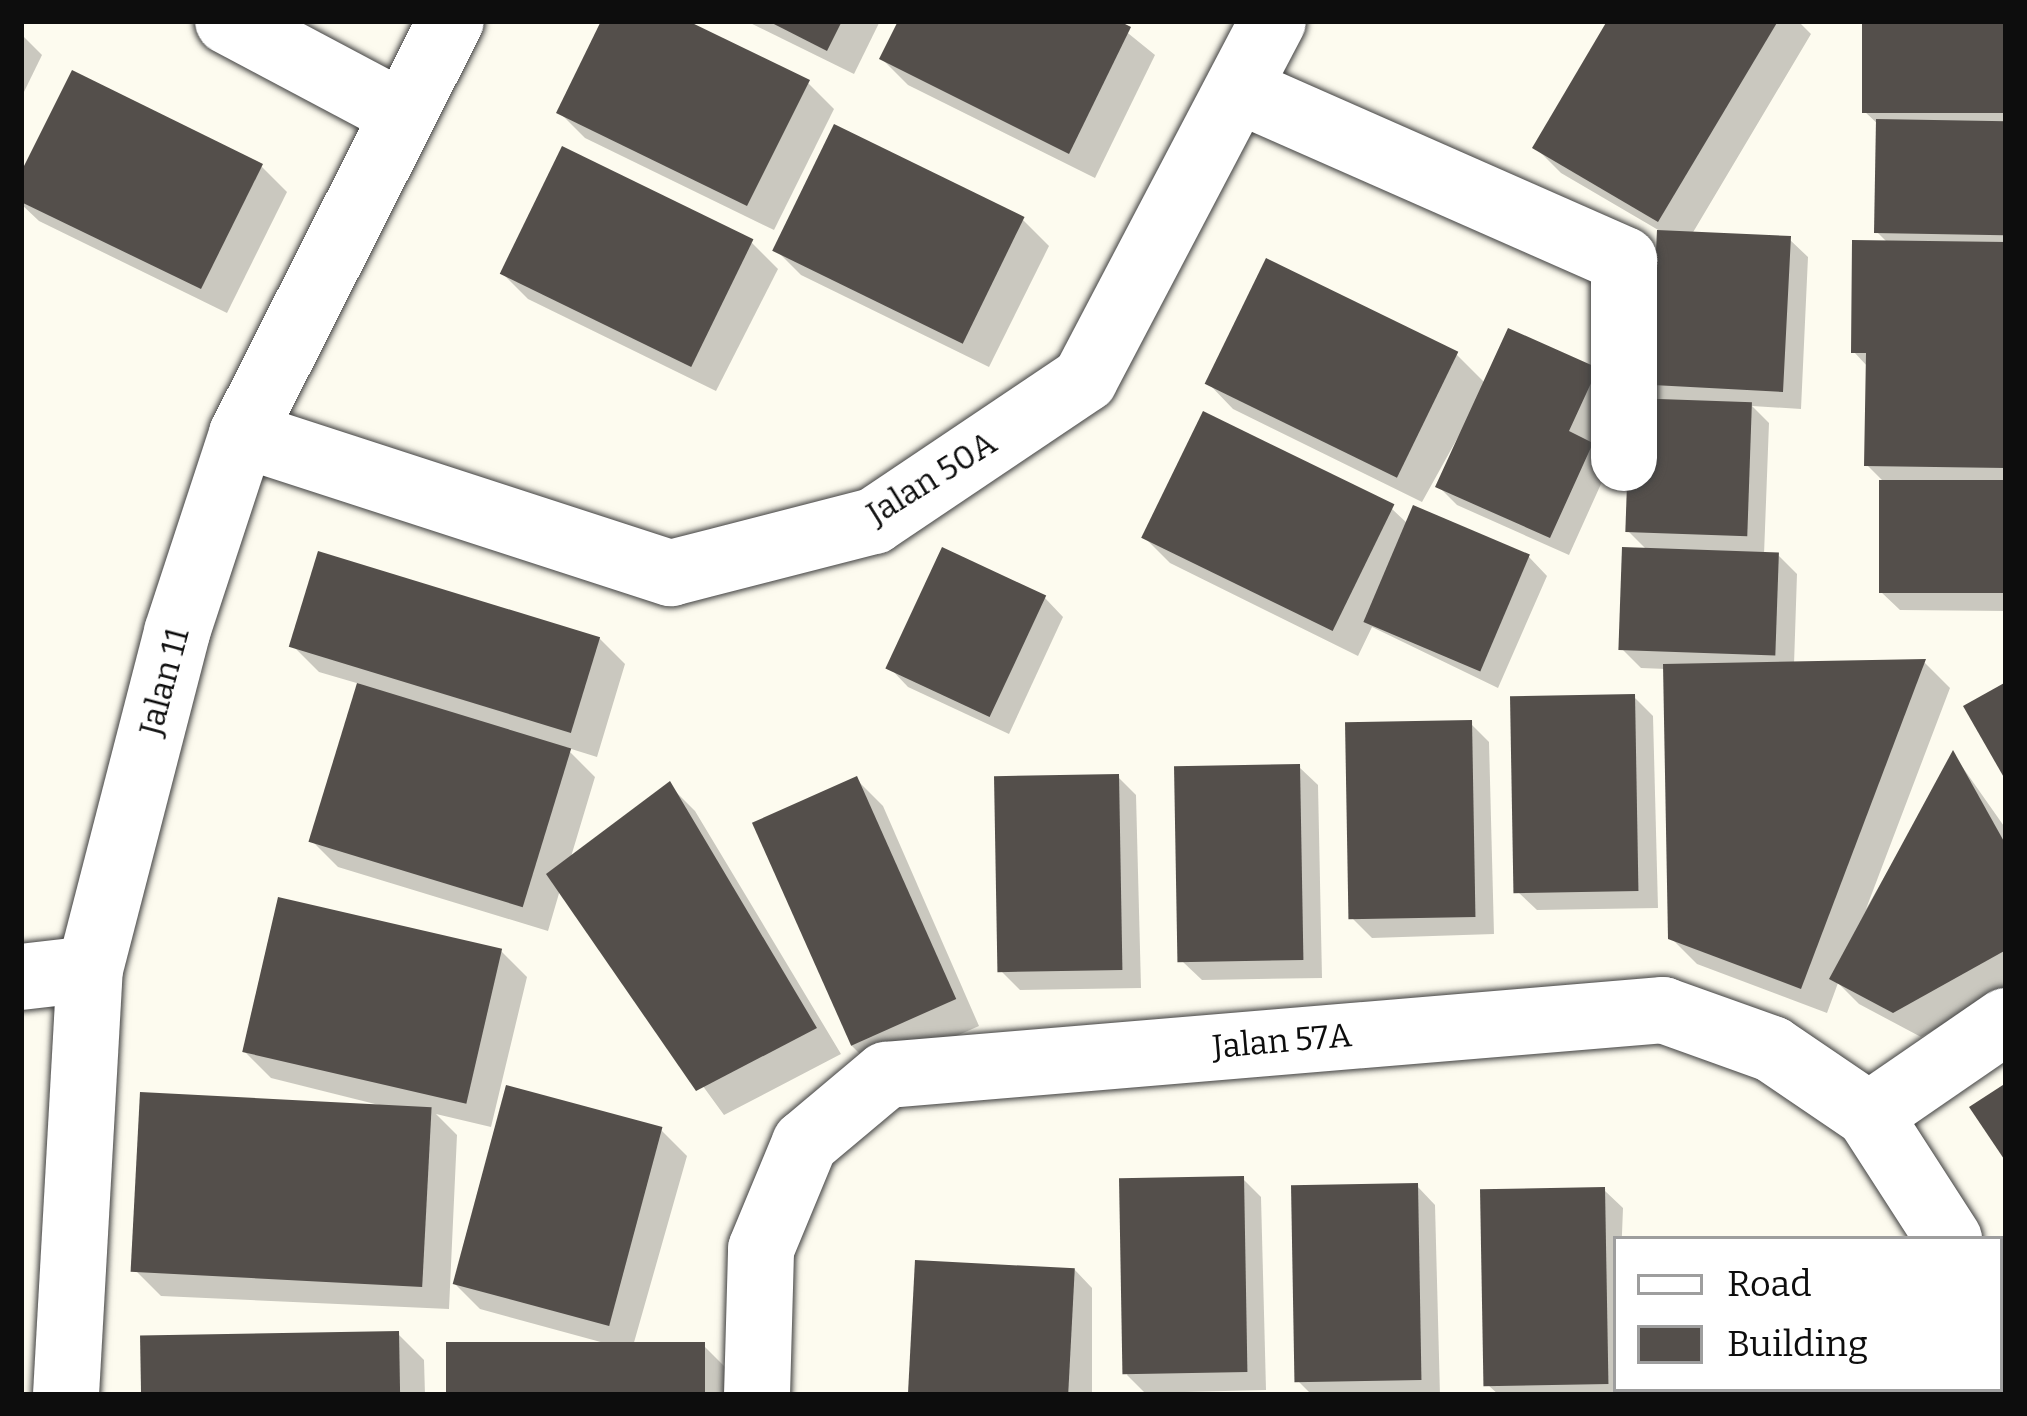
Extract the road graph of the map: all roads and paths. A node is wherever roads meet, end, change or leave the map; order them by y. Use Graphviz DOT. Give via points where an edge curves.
graph roads {
  1 [pos="228,21"];
  2 [pos="451,21"];
  3 [pos="1273,21"];
  4 [pos="1239,90"];
  5 [pos="403,114"];
  6 [pos="242,434"];
  7 [pos="1624,458"];
  8 [pos="90,969"];
  9 [pos="21,977"];
  10 [pos="2006,1021"];
  11 [pos="1869,1115"];
  12 [pos="1947,1236"];
  13 [pos="66,1395"];
  14 [pos="757,1395"];
  1 -- 5 [label="street"];
  2 -- 5 [label="street, Jalan 11"];
  3 -- 4 [label="street, Jalan 50A"];
  4 -- 6 [label="street, Jalan 50A" via="1085,379 874,521 671,573"];
  4 -- 7 [label="street" via="1624,260"];
  5 -- 6 [label="street, Jalan 11"];
  6 -- 8 [label="street, Jalan 11" via="177,632"];
  8 -- 9 [label="street"];
  8 -- 13 [label="street, Jalan 11"];
  10 -- 11 [label="street"];
  11 -- 12 [label="street, Jalan 57A"];
  11 -- 14 [label="street, Jalan 57A" via="1772,1049 1663,1010 886,1075 805,1143 761,1249"];
}
